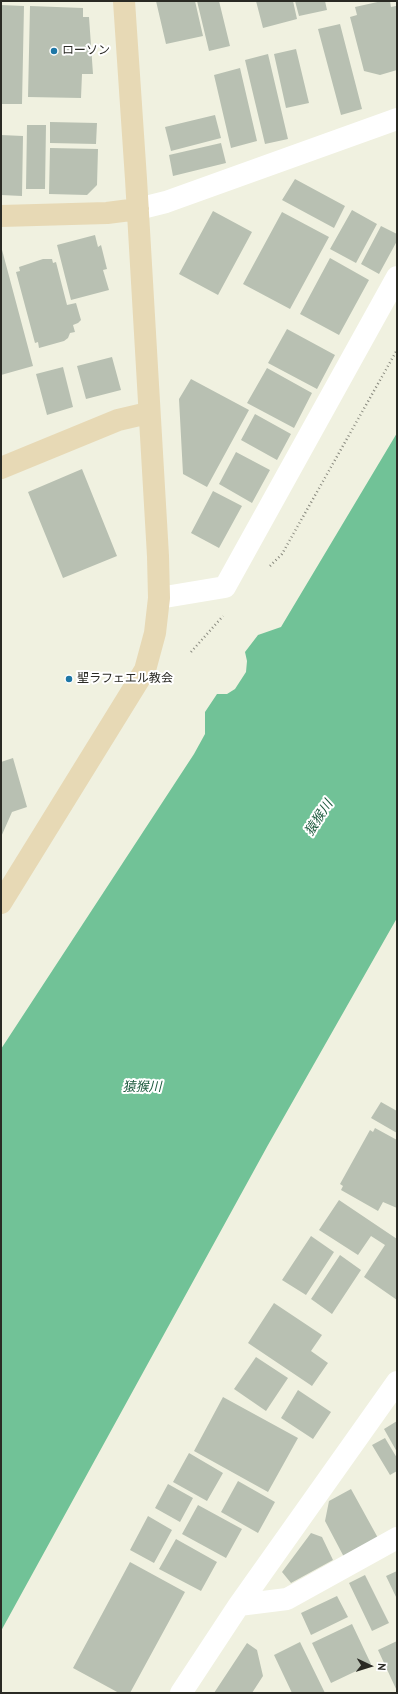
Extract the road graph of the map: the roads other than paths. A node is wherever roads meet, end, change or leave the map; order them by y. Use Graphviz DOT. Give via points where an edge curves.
graph roads {
  1 [pos="124,1"];
  2 [pos="397,119"];
  3 [pos="138,208"];
  4 [pos="1,216"];
  5 [pos="397,277"];
  6 [pos="148,413"];
  7 [pos="1,468"];
  8 [pos="159,598"];
  9 [pos="2,901"];
  10 [pos="397,1382"];
  11 [pos="397,1538"];
  12 [pos="239,1605"];
  13 [pos="181,1693"];
  1 -- 3 [label="street"];
  2 -- 3 [label="street" via="166,202"];
  3 -- 4 [label="street" via="107,213"];
  3 -- 6 [label="street"];
  5 -- 8 [label="street" via="225,587"];
  6 -- 7 [label="street" via="118,420"];
  6 -- 8 [label="street"];
  8 -- 9 [label="street" via="155,634 145,670"];
  10 -- 12 [label="street"];
  11 -- 12 [label="street" via="287,1599"];
  12 -- 13 [label="street"];
}
